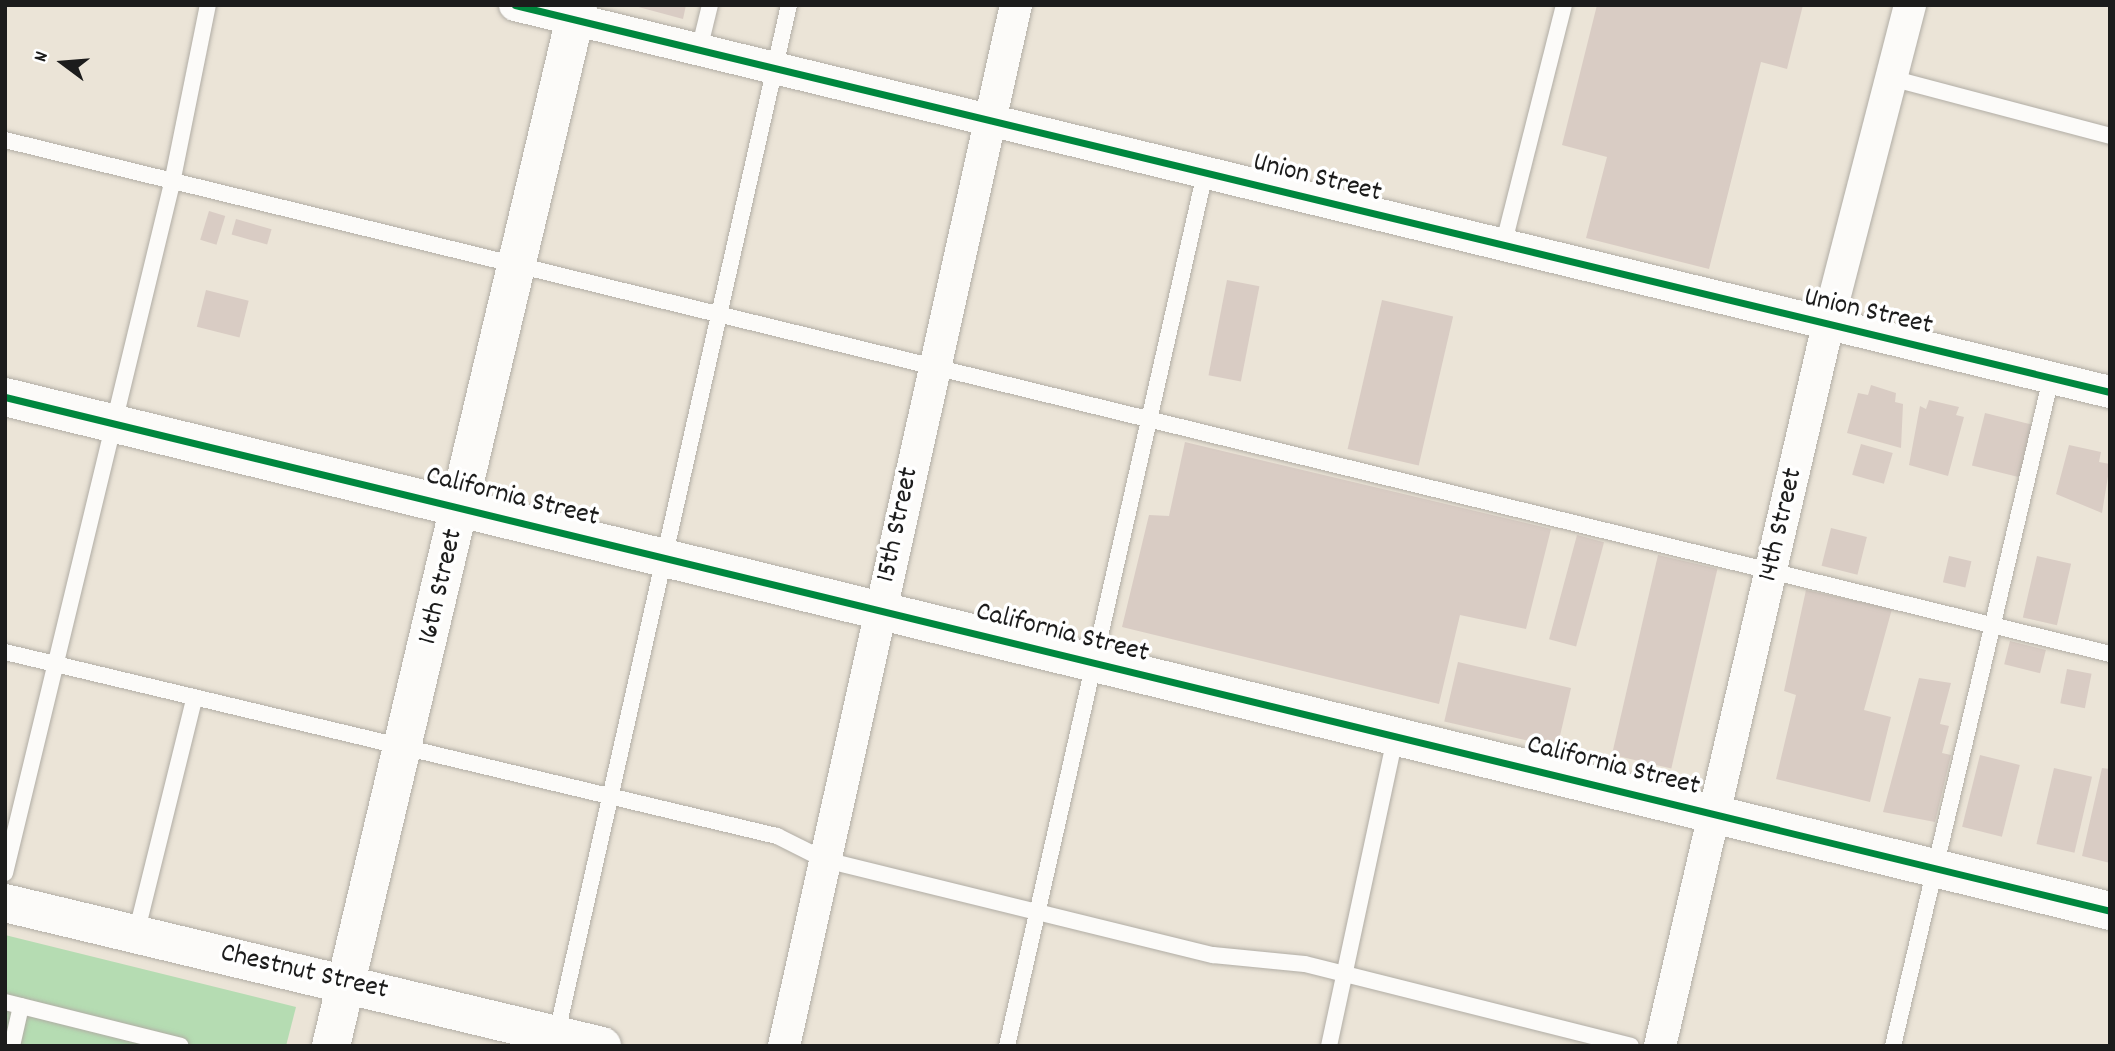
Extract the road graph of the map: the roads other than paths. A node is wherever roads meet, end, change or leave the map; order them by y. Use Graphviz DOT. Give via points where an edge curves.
graph roads {
  1 [pos="208,5"];
  2 [pos="515,5"];
  3 [pos="710,5"];
  4 [pos="789,5"];
  5 [pos="1016,5"];
  6 [pos="1564,5"];
  7 [pos="1910,5"];
  8 [pos="577,13"];
  9 [pos="699,50"];
  10 [pos="773,68"];
  11 [pos="1891,78"];
  12 [pos="989,120"];
  13 [pos="2110,136"];
  14 [pos="5,140"];
  15 [pos="1205,173"];
  16 [pos="172,183"];
  17 [pos="1503,246"];
  18 [pos="517,265"];
  19 [pos="719,319"];
  20 [pos="1828,325"];
  21 [pos="934,366"];
  22 [pos="2051,378"];
  23 [pos="2110,391"];
  24 [pos="5,397"];
  25 [pos="1154,420"];
  26 [pos="113,423"];
  27 [pos="461,507"];
  28 [pos="663,557"];
  29 [pos="1772,569"];
  30 [pos="880,611"];
  31 [pos="1991,624"];
  32 [pos="5,652"];
  33 [pos="2110,654"];
  34 [pos="53,663"];
  35 [pos="1097,664"];
  36 [pos="194,699"];
  37 [pos="1395,736"];
  38 [pos="403,751"];
  39 [pos="609,801"];
  40 [pos="1716,814"];
  41 [pos="825,860"];
  42 [pos="1931,867"];
  43 [pos="5,873"];
  44 [pos="5,903"];
  45 [pos="2110,911"];
  46 [pos="1039,912"];
  47 [pos="136,934"];
  48 [pos="1347,975"];
  49 [pos="346,983"];
  50 [pos="13,1004"];
  51 [pos="555,1040"];
  52 [pos="12,1046"];
  53 [pos="181,1046"];
  54 [pos="331,1046"];
  55 [pos="602,1046"];
  56 [pos="785,1046"];
  57 [pos="1007,1046"];
  58 [pos="1329,1046"];
  59 [pos="1631,1046"];
  60 [pos="1660,1046"];
  61 [pos="1893,1046"];
  1 -- 16 [label="lane"];
  2 -- 8 [label="street, Union Street"];
  3 -- 9 [label="lane"];
  4 -- 10 [label="lane"];
  5 -- 12 [label="street, 15th Street"];
  6 -- 17 [label="lane"];
  7 -- 11 [label="street, 14th Street"];
  8 -- 9 [label="street, Union Street"];
  8 -- 18 [label="street, 16th Street"];
  9 -- 10 [label="street, Union Street"];
  10 -- 12 [label="street, Union Street"];
  10 -- 19 [label="lane"];
  11 -- 13 [label="lane"];
  11 -- 20 [label="street, 14th Street"];
  12 -- 15 [label="street, Union Street"];
  12 -- 21 [label="street, 15th Street"];
  14 -- 16 [label="lane"];
  15 -- 17 [label="street, Union Street"];
  15 -- 25 [label="lane"];
  16 -- 18 [label="lane"];
  16 -- 26 [label="lane"];
  17 -- 20 [label="street, Union Street"];
  18 -- 19 [label="lane"];
  18 -- 27 [label="street, 16th Street"];
  19 -- 21 [label="lane"];
  19 -- 28 [label="lane"];
  20 -- 22 [label="street, Union Street"];
  20 -- 29 [label="street, 14th Street"];
  21 -- 25 [label="lane"];
  21 -- 30 [label="street, 15th Street"];
  22 -- 23 [label="street, Union Street"];
  22 -- 31 [label="lane"];
  24 -- 26 [label="street, California Street"];
  25 -- 29 [label="lane"];
  25 -- 35 [label="lane"];
  26 -- 27 [label="street, California Street"];
  26 -- 34 [label="lane"];
  27 -- 28 [label="street, California Street"];
  27 -- 38 [label="street, 16th Street"];
  28 -- 30 [label="street, California Street"];
  28 -- 39 [label="lane"];
  29 -- 31 [label="lane"];
  29 -- 40 [label="street, 14th Street"];
  30 -- 35 [label="street, California Street"];
  30 -- 41 [label="street, 15th Street"];
  31 -- 33 [label="lane"];
  31 -- 42 [label="lane"];
  32 -- 34 [label="lane"];
  34 -- 36 [label="lane"];
  34 -- 43 [label="lane"];
  35 -- 37 [label="street, California Street"];
  35 -- 46 [label="lane"];
  36 -- 38 [label="lane"];
  36 -- 47 [label="lane"];
  37 -- 40 [label="street, California Street"];
  37 -- 48 [label="lane"];
  38 -- 39 [label="lane"];
  38 -- 49 [label="street, 16th Street"];
  39 -- 41 [label="lane" via="777,836"];
  39 -- 51 [label="lane"];
  40 -- 42 [label="street, California Street"];
  40 -- 60 [label="street, 14th Street"];
  41 -- 46 [label="lane"];
  41 -- 56 [label="street, 15th Street"];
  42 -- 45 [label="street, California Street"];
  42 -- 61 [label="lane"];
  44 -- 47 [label="street, Chestnut Street"];
  46 -- 48 [label="lane" via="1213,955"];
  46 -- 57 [label="lane"];
  47 -- 49 [label="street, Chestnut Street"];
  48 -- 58 [label="lane"];
  48 -- 59 [label="lane"];
  49 -- 51 [label="street, Chestnut Street"];
  49 -- 54 [label="street, 16th Street"];
  50 -- 52 [label="lane"];
  50 -- 53 [label="lane"];
  51 -- 55 [label="street, Chestnut Street"];
}
